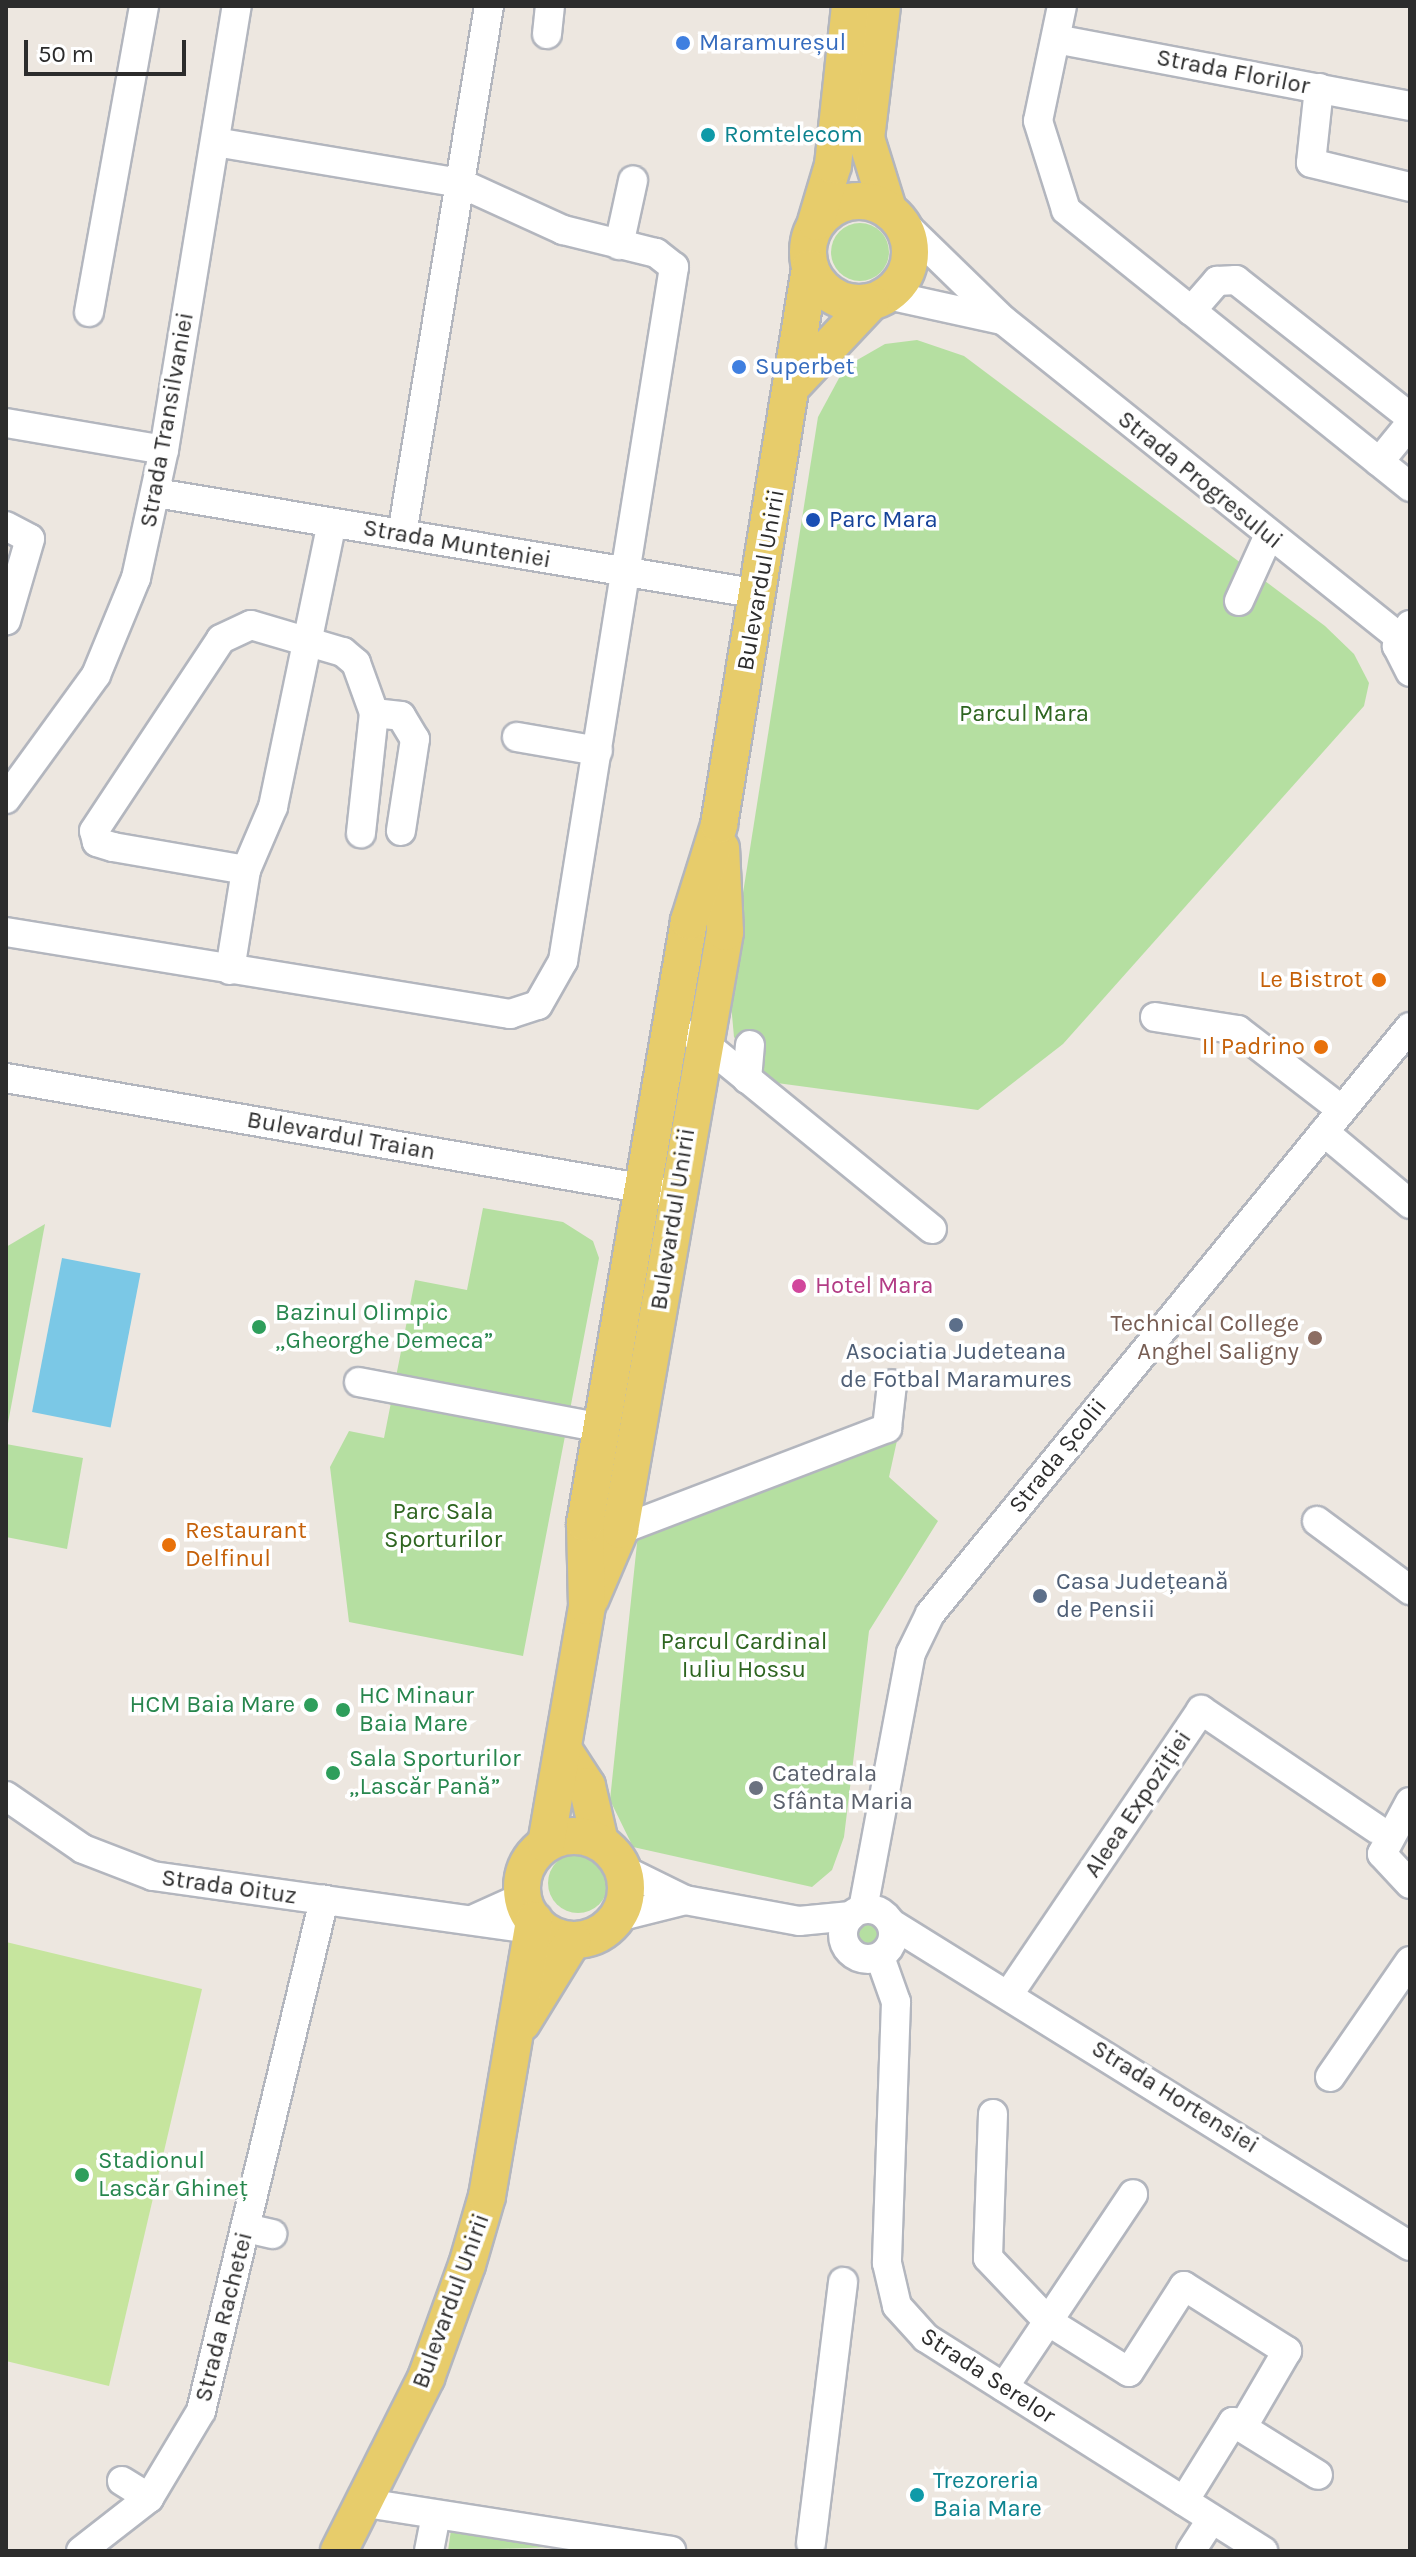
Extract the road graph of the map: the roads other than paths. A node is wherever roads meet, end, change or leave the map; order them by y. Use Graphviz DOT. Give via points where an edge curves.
graph roads {
  1 [pos="144,6"];
  2 [pos="237,6"];
  3 [pos="489,6"];
  4 [pos="550,6"];
  5 [pos="850,6"];
  6 [pos="882,6"];
  7 [pos="1062,6"];
  8 [pos="547,34"];
  9 [pos="1056,39"];
  10 [pos="1319,88"];
  11 [pos="1410,106"];
  12 [pos="215,142"];
  13 [pos="633,181"];
  14 [pos="460,183"];
  15 [pos="1410,187"];
  16 [pos="893,214"];
  17 [pos="816,222"];
  18 [pos="619,245"];
  19 [pos="810,268"];
  20 [pos="880,299"];
  21 [pos="1191,311"];
  22 [pos="89,312"];
  23 [pos="1003,320"];
  24 [pos="794,384"];
  25 [pos="1410,417"];
  26 [pos="6,423"];
  27 [pos="1410,424"];
  28 [pos="164,450"];
  29 [pos="1379,462"];
  30 [pos="1410,487"];
  31 [pos="156,493"];
  32 [pos="332,523"];
  33 [pos="6,526"];
  34 [pos="402,534"];
  35 [pos="1269,535"];
  36 [pos="627,572"];
  37 [pos="759,594"];
  38 [pos="1239,601"];
  39 [pos="6,621"];
  40 [pos="1404,631"];
  41 [pos="308,640"];
  42 [pos="1410,672"];
  43 [pos="374,713"];
  44 [pos="517,737"];
  45 [pos="598,751"];
  46 [pos="10,787"];
  47 [pos="719,825"];
  48 [pos="401,831"];
  49 [pos="361,833"];
  50 [pos="246,870"];
  51 [pos="6,932"];
  52 [pos="230,970"];
  53 [pos="677,1003"];
  54 [pos="1155,1017"];
  55 [pos="1410,1027"];
  56 [pos="704,1045"];
  57 [pos="750,1045"];
  58 [pos="6,1078"];
  59 [pos="747,1079"];
  60 [pos="1333,1121"];
  61 [pos="660,1192"];
  62 [pos="1410,1204"];
  63 [pos="932,1229"];
  64 [pos="359,1382"];
  65 [pos="892,1384"];
  66 [pos="602,1428"];
  67 [pos="1317,1521"];
  68 [pos="620,1530"];
  69 [pos="1410,1590"];
  70 [pos="587,1606"];
  71 [pos="563,1749"];
  72 [pos="6,1796"];
  73 [pos="1410,1802"];
  74 [pos="1377,1829"];
  75 [pos="600,1842"];
  76 [pos="546,1844"];
  77 [pos="624,1870"];
  78 [pos="1410,1884"];
  79 [pos="324,1900"];
  80 [pos="685,1900"];
  81 [pos="857,1913"];
  82 [pos="618,1917"];
  83 [pos="799,1921"];
  84 [pos="541,1923"];
  85 [pos="892,1924"];
  86 [pos="846,1947"];
  87 [pos="883,1955"];
  88 [pos="936,1956"];
  89 [pos="1410,1961"];
  90 [pos="1009,1994"];
  91 [pos="1330,2077"];
  92 [pos="993,2114"];
  93 [pos="1133,2194"];
  94 [pos="1410,2246"];
  95 [pos="843,2282"];
  96 [pos="1049,2322"];
  97 [pos="1004,2387"];
  98 [pos="1242,2428"];
  99 [pos="1318,2475"];
  100 [pos="122,2481"];
  101 [pos="149,2498"];
  102 [pos="1184,2501"];
  103 [pos="366,2503"];
  104 [pos="436,2516"];
  105 [pos="1212,2519"];
  106 [pos="811,2543"];
  107 [pos="81,2551"];
  108 [pos="339,2551"];
  109 [pos="429,2551"];
  110 [pos="671,2551"];
  111 [pos="1191,2551"];
  112 [pos="1263,2551"];
  1 -- 22 [label="street"];
  2 -- 12 [label="street, Strada Transilvaniei"];
  3 -- 14 [label="street"];
  4 -- 8 [label="street"];
  5 -- 17 [label="main road, Bulevardul Unirii" via="833,165"];
  6 -- 16 [label="main road" via="868,164"];
  7 -- 9 [label="street"];
  9 -- 10 [label="street, Strada Florilor"];
  9 -- 21 [label="street" via="1038,121 1066,210"];
  10 -- 11 [label="street, Strada Florilor"];
  10 -- 15 [label="street" via="1311,163"];
  12 -- 14 [label="street"];
  12 -- 28 [label="street, Strada Transilvaniei"];
  13 -- 18 [label="street"];
  14 -- 18 [label="street" via="563,230"];
  14 -- 34 [label="street"];
  16 -- 17 [label="main road" via="849,202"];
  16 -- 20 [label="main road" via="910,258"];
  16 -- 23 [label="street, Strada Progresului"];
  17 -- 19 [label="main road, Bulevardul Unirii"];
  18 -- 36 [label="street" via="667,258 676,278"];
  19 -- 20 [label="main road" via="827,293"];
  19 -- 24 [label="main road, Bulevardul Unirii"];
  20 -- 23 [label="street, Strada Progresului"];
  20 -- 24 [label="main road"];
  21 -- 25 [label="street" via="1217,281 1236,280"];
  21 -- 29 [label="street"];
  23 -- 35 [label="street, Strada Progresului"];
  24 -- 37 [label="main road, Bulevardul Unirii"];
  26 -- 28 [label="street"];
  27 -- 29 [label="street"];
  28 -- 31 [label="street, Strada Transilvaniei"];
  29 -- 30 [label="street"];
  31 -- 32 [label="street, Strada Munteniei"];
  31 -- 46 [label="street, Strada Transilvaniei" via="112,643 77,705"];
  32 -- 34 [label="street, Strada Munteniei"];
  32 -- 41 [label="street"];
  33 -- 39 [label="street" via="30,539"];
  34 -- 36 [label="street, Strada Munteniei"];
  35 -- 38 [label="street"];
  35 -- 40 [label="street, Strada Progresului"];
  36 -- 37 [label="street, Strada Munteniei"];
  36 -- 45 [label="street"];
  37 -- 47 [label="main road, Bulevardul Unirii"];
  40 -- 42 [label="street, Strada Progresului" via="1397,655"];
  41 -- 43 [label="street" via="356,663"];
  41 -- 50 [label="street" via="273,807"];
  41 -- 50 [label="street" via="251,625 221,639 94,831 97,842 113,847"];
  43 -- 48 [label="street" via="401,716 415,739"];
  43 -- 49 [label="street"];
  44 -- 45 [label="street"];
  45 -- 52 [label="street" via="563,961 538,1005 481,1012"];
  47 -- 53 [label="main road, Bulevardul Unirii" via="689,921"];
  47 -- 56 [label="main road, Bulevardul Unirii" via="725,932"];
  50 -- 52 [label="street"];
  51 -- 52 [label="street"];
  53 -- 56 [label="street"];
  53 -- 61 [label="main road, Bulevardul Unirii"];
  54 -- 60 [label="street" via="1238,1030"];
  55 -- 60 [label="street, Strada Școlii"];
  56 -- 59 [label="street"];
  56 -- 61 [label="main road, Bulevardul Unirii"];
  57 -- 59 [label="street"];
  58 -- 61 [label="street, Bulevardul Traian"];
  59 -- 63 [label="street"];
  60 -- 62 [label="street"];
  60 -- 81 [label="street, Strada Școlii" via="919,1632"];
  61 -- 66 [label="main road, Bulevardul Unirii"];
  61 -- 68 [label="main road, Bulevardul Unirii"];
  64 -- 66 [label="street"];
  65 -- 68 [label="street" via="887,1428"];
  66 -- 70 [label="main road, Bulevardul Unirii" via="585,1523"];
  67 -- 69 [label="street"];
  68 -- 70 [label="main road, Bulevardul Unirii"];
  70 -- 71 [label="main road, Bulevardul Unirii"];
  71 -- 75 [label="main road" via="587,1786"];
  71 -- 76 [label="main road, Bulevardul Unirii"];
  72 -- 79 [label="street, Strada Oituz" via="116,1865"];
  73 -- 78 [label="street" via="1382,1854"];
  74 -- 90 [label="street, Aleea Expoziției" via="1201,1710"];
  75 -- 76 [label="main road" via="573,1835"];
  75 -- 77 [label="main road"];
  76 -- 84 [label="main road" via="526,1867"];
  77 -- 80 [label="street"];
  77 -- 82 [label="main road"];
  79 -- 84 [label="street, Strada Oituz" via="472,1920"];
  79 -- 101 [label="street, Strada Rachetei" via="259,2231 201,2411"];
  80 -- 82 [label="street"];
  80 -- 83 [label="street"];
  81 -- 83 [label="street"];
  81 -- 85 [label="street, Strada Hortensiei"];
  81 -- 86 [label="street, Strada Școlii"];
  82 -- 84 [label="main road" via="599,1935"];
  83 -- 86 [label="street"];
  84 -- 103 [label="main road, Bulevardul Unirii" via="487,2196 467,2265 426,2378"];
  85 -- 87 [label="street"];
  85 -- 88 [label="street, Strada Hortensiei" via="919,1936"];
  86 -- 87 [label="street, Strada Hortensiei" via="857,1958"];
  87 -- 88 [label="street, Strada Hortensiei"];
  87 -- 97 [label="street, Strada Serelor" via="896,2002 890,2285 909,2323"];
  88 -- 90 [label="street, Strada Hortensiei"];
  89 -- 91 [label="street"];
  90 -- 94 [label="street, Strada Hortensiei"];
  92 -- 96 [label="street" via="988,2258"];
  93 -- 96 [label="street"];
  95 -- 106 [label="street"];
  96 -- 97 [label="street"];
  96 -- 98 [label="street" via="1129,2372 1184,2286 1287,2351"];
  97 -- 102 [label="street, Strada Serelor"];
  98 -- 99 [label="street"];
  98 -- 102 [label="street" via="1233,2422"];
  100 -- 101 [label="street"];
  101 -- 107 [label="street, Strada Rachetei"];
  102 -- 105 [label="street, Strada Serelor"];
  103 -- 104 [label="street"];
  103 -- 108 [label="main road, Bulevardul Unirii"];
  104 -- 109 [label="street"];
  104 -- 110 [label="street"];
  105 -- 111 [label="street"];
  105 -- 112 [label="street, Strada Serelor"];
}
